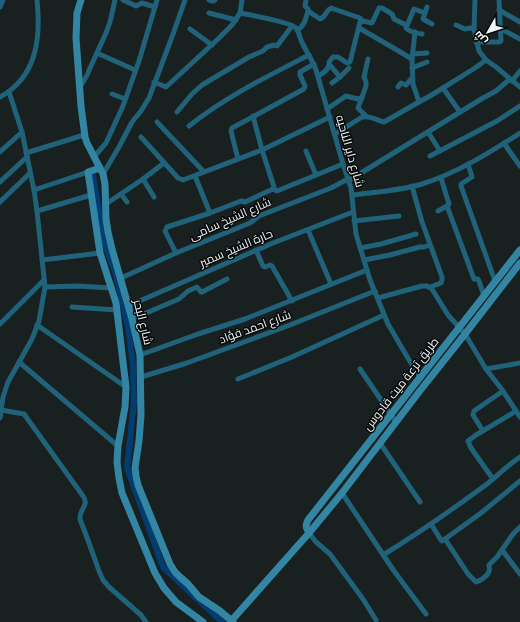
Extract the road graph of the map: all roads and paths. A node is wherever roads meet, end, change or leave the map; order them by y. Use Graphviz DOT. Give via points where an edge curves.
graph roads {
  1 [pos="3,0"];
  2 [pos="37,0"];
  3 [pos="81,0"];
  4 [pos="115,0"];
  5 [pos="123,0"];
  6 [pos="157,0"];
  7 [pos="185,0"];
  8 [pos="209,0"];
  9 [pos="215,0"];
  10 [pos="241,0"];
  11 [pos="306,0"];
  12 [pos="475,0"];
  13 [pos="499,0"];
  14 [pos="0,7"];
  15 [pos="155,7"];
  16 [pos="427,7"];
  17 [pos="499,10"];
  18 [pos="308,11"];
  19 [pos="209,13"];
  20 [pos="240,13"];
  21 [pos="425,13"];
  22 [pos="236,20"];
  23 [pos="362,21"];
  24 [pos="520,22"];
  25 [pos="432,24"];
  26 [pos="406,25"];
  27 [pos="456,25"];
  28 [pos="292,26"];
  29 [pos="359,28"];
  30 [pos="190,29"];
  31 [pos="474,29"];
  32 [pos="501,29"];
  33 [pos="298,30"];
  34 [pos="415,32"];
  35 [pos="422,34"];
  36 [pos="520,38"];
  37 [pos="476,42"];
  38 [pos="212,45"];
  39 [pos="97,53"];
  40 [pos="428,53"];
  41 [pos="310,55"];
  42 [pos="412,57"];
  43 [pos="368,59"];
  44 [pos="486,60"];
  45 [pos="427,62"];
  46 [pos="314,64"];
  47 [pos="330,65"];
  48 [pos="349,68"];
  49 [pos="412,68"];
  50 [pos="135,70"];
  51 [pos="520,71"];
  52 [pos="318,76"];
  53 [pos="340,77"];
  54 [pos="412,78"];
  55 [pos="511,80"];
  56 [pos="154,82"];
  57 [pos="332,83"];
  58 [pos="80,87"];
  59 [pos="398,87"];
  60 [pos="520,87"];
  61 [pos="443,88"];
  62 [pos="9,92"];
  63 [pos="112,94"];
  64 [pos="0,97"];
  65 [pos="125,98"];
  66 [pos="362,98"];
  67 [pos="419,102"];
  68 [pos="520,106"];
  69 [pos="327,109"];
  70 [pos="177,112"];
  71 [pos="460,112"];
  72 [pos="253,116"];
  73 [pos="366,116"];
  74 [pos="330,117"];
  75 [pos="156,122"];
  76 [pos="189,126"];
  77 [pos="22,132"];
  78 [pos="428,132"];
  79 [pos="520,133"];
  80 [pos="335,134"];
  81 [pos="84,135"];
  82 [pos="141,137"];
  83 [pos="504,143"];
  84 [pos="262,150"];
  85 [pos="306,151"];
  86 [pos="440,151"];
  87 [pos="0,152"];
  88 [pos="26,155"];
  89 [pos="430,156"];
  90 [pos="94,157"];
  91 [pos="238,159"];
  92 [pos="164,163"];
  93 [pos="343,164"];
  94 [pos="468,164"];
  95 [pos="520,166"];
  96 [pos="102,171"];
  97 [pos="88,172"];
  98 [pos="204,172"];
  99 [pos="30,173"];
  100 [pos="316,175"];
  101 [pos="195,176"];
  102 [pos="441,178"];
  103 [pos="143,179"];
  104 [pos="348,180"];
  105 [pos="0,182"];
  106 [pos="412,186"];
  107 [pos="34,190"];
  108 [pos="275,190"];
  109 [pos="121,194"];
  110 [pos="352,194"];
  111 [pos="91,196"];
  112 [pos="154,197"];
  113 [pos="0,202"];
  114 [pos="127,202"];
  115 [pos="106,204"];
  116 [pos="448,206"];
  117 [pos="37,211"];
  118 [pos="438,211"];
  119 [pos="353,212"];
  120 [pos="210,213"];
  121 [pos="399,216"];
  122 [pos="354,221"];
  123 [pos="308,230"];
  124 [pos="102,233"];
  125 [pos="416,234"];
  126 [pos="430,245"];
  127 [pos="360,248"];
  128 [pos="256,250"];
  129 [pos="520,250"];
  130 [pos="100,253"];
  131 [pos="176,253"];
  132 [pos="42,260"];
  133 [pos="364,260"];
  134 [pos="520,263"];
  135 [pos="367,270"];
  136 [pos="121,278"];
  137 [pos="227,279"];
  138 [pos="44,280"];
  139 [pos="495,281"];
  140 [pos="331,284"];
  141 [pos="45,287"];
  142 [pos="430,287"];
  143 [pos="112,288"];
  144 [pos="375,291"];
  145 [pos="484,296"];
  146 [pos="378,298"];
  147 [pos="292,301"];
  148 [pos="128,306"];
  149 [pos="72,307"];
  150 [pos="118,310"];
  151 [pos="384,315"];
  152 [pos="132,319"];
  153 [pos="0,324"];
  154 [pos="37,325"];
  155 [pos="458,328"];
  156 [pos="465,334"];
  157 [pos="140,355"];
  158 [pos="19,362"];
  159 [pos="520,363"];
  160 [pos="360,369"];
  161 [pos="486,369"];
  162 [pos="141,377"];
  163 [pos="420,377"];
  164 [pos="238,379"];
  165 [pos="126,386"];
  166 [pos="413,386"];
  167 [pos="419,392"];
  168 [pos="503,392"];
  169 [pos="2,398"];
  170 [pos="1,410"];
  171 [pos="516,411"];
  172 [pos="390,414"];
  173 [pos="520,417"];
  174 [pos="0,418"];
  175 [pos="396,422"];
  176 [pos="483,431"];
  177 [pos="380,443"];
  178 [pos="118,446"];
  179 [pos="520,457"];
  180 [pos="493,478"];
  181 [pos="520,481"];
  182 [pos="342,493"];
  183 [pos="420,502"];
  184 [pos="431,524"];
  185 [pos="520,527"];
  186 [pos="309,533"];
  187 [pos="445,539"];
  188 [pos="502,550"];
  189 [pos="383,555"];
  190 [pos="520,574"];
  191 [pos="426,614"];
  192 [pos="376,620"];
  193 [pos="232,621"];
  194 [pos="146,622"];
  195 [pos="203,622"];
  1 -- 14 [label="street"];
  2 -- 62 [label="street" via="38,31 33,58 22,79"];
  3 -- 58 [label="street, شارع البحر" via="76,22"];
  4 -- 39 [label="street" via="108,27"];
  5 -- 15 [label="street" via="136,6 142,3"];
  6 -- 15 [label="street"];
  7 -- 56 [label="street"];
  8 -- 9 [label="street"];
  10 -- 20 [label="street"];
  11 -- 18 [label="street"];
  12 -- 31 [label="street"];
  13 -- 17 [label="street"];
  15 -- 50 [label="street"];
  16 -- 21 [label="street"];
  17 -- 24 [label="street"];
  17 -- 32 [label="street"];
  18 -- 23 [label="street" via="322,19 331,8"];
  18 -- 33 [label="street" via="303,26"];
  19 -- 22 [label="street"];
  20 -- 22 [label="street"];
  20 -- 28 [label="street"];
  21 -- 25 [label="street" via="423,19"];
  21 -- 26 [label="street" via="414,9"];
  22 -- 38 [label="street"];
  23 -- 26 [label="street" via="372,23 381,8"];
  23 -- 29 [label="street"];
  26 -- 34 [label="street" via="406,30"];
  27 -- 31 [label="street"];
  28 -- 33 [label="street"];
  28 -- 70 [label="street" via="277,46 267,47 202,85"];
  29 -- 42 [label="street"];
  29 -- 47 [label="street" via="350,62 336,56 329,62"];
  30 -- 38 [label="street"];
  31 -- 37 [label="street"];
  32 -- 36 [label="street"];
  32 -- 37 [label="street" via="501,42"];
  33 -- 41 [label="street, شارع داير الناحيه" via="302,43"];
  34 -- 35 [label="street"];
  34 -- 42 [label="street"];
  37 -- 44 [label="street"];
  38 -- 56 [label="street" via="166,87"];
  39 -- 50 [label="street"];
  39 -- 58 [label="street"];
  40 -- 42 [label="street"];
  41 -- 46 [label="street, شارع داير الناحيه"];
  41 -- 76 [label="street" via="233,96"];
  42 -- 49 [label="street"];
  43 -- 66 [label="street" via="364,76 366,86"];
  44 -- 55 [label="street"];
  44 -- 61 [label="street"];
  45 -- 49 [label="street"];
  46 -- 52 [label="street, شارع داير الناحيه"];
  46 -- 72 [label="street" via="300,72 304,88"];
  47 -- 52 [label="street"];
  47 -- 53 [label="street"];
  48 -- 53 [label="street"];
  49 -- 54 [label="street"];
  50 -- 65 [label="street"];
  51 -- 55 [label="street, شارع الشيخ سامى"];
  52 -- 69 [label="street, شارع داير الناحيه"];
  53 -- 57 [label="street"];
  54 -- 59 [label="street" via="408,84 402,83"];
  54 -- 67 [label="street"];
  55 -- 60 [label="street"];
  55 -- 71 [label="street, شارع الشيخ سامى"];
  56 -- 96 [label="street" via="149,98"];
  58 -- 81 [label="street, شارع البحر"];
  61 -- 67 [label="street"];
  61 -- 71 [label="street"];
  62 -- 64 [label="street"];
  62 -- 77 [label="street"];
  63 -- 65 [label="street"];
  65 -- 90 [label="street" via="106,143"];
  66 -- 69 [label="street" via="346,96"];
  66 -- 73 [label="street" via="358,108"];
  67 -- 73 [label="street" via="384,122"];
  68 -- 86 [label="street"];
  69 -- 74 [label="street, شارع داير الناحيه"];
  71 -- 78 [label="street, شارع الشيخ سامى"];
  72 -- 84 [label="street"];
  72 -- 91 [label="street" via="231,129"];
  73 -- 80 [label="street"];
  74 -- 80 [label="street, شارع داير الناحيه"];
  74 -- 84 [label="street"];
  75 -- 98 [label="street"];
  77 -- 87 [label="street"];
  77 -- 88 [label="street"];
  78 -- 86 [label="street"];
  78 -- 104 [label="street, شارع الشيخ سامى"];
  79 -- 83 [label="street"];
  80 -- 93 [label="street, شارع داير الناحيه"];
  81 -- 88 [label="street"];
  81 -- 90 [label="street, شارع البحر"];
  82 -- 92 [label="street"];
  83 -- 94 [label="street"];
  83 -- 95 [label="street"];
  84 -- 91 [label="street"];
  84 -- 108 [label="street"];
  85 -- 100 [label="street"];
  86 -- 89 [label="street"];
  88 -- 99 [label="street"];
  88 -- 105 [label="street"];
  90 -- 96 [label="street, شارع البحر"];
  91 -- 98 [label="street"];
  92 -- 101 [label="street" via="181,180"];
  92 -- 103 [label="street"];
  93 -- 100 [label="street"];
  93 -- 104 [label="street, شارع داير الناحيه"];
  94 -- 102 [label="street"];
  94 -- 139 [label="street" via="472,177 461,186"];
  96 -- 97 [label="street"];
  96 -- 115 [label="street, شارع البحر"];
  97 -- 107 [label="street"];
  97 -- 111 [label="street, شارع البحر"];
  98 -- 101 [label="street"];
  99 -- 107 [label="street"];
  99 -- 113 [label="street"];
  100 -- 108 [label="street"];
  101 -- 120 [label="street"];
  102 -- 106 [label="street"];
  102 -- 116 [label="street"];
  103 -- 109 [label="street"];
  103 -- 112 [label="street"];
  104 -- 110 [label="street, شارع داير الناحيه"];
  104 -- 131 [label="street, شارع الشيخ سامى"];
  106 -- 110 [label="street"];
  106 -- 126 [label="street"];
  107 -- 117 [label="street"];
  108 -- 120 [label="street"];
  109 -- 114 [label="street"];
  109 -- 115 [label="street"];
  110 -- 119 [label="street, شارع داير الناحيه"];
  111 -- 117 [label="street"];
  111 -- 124 [label="street, شارع البحر"];
  115 -- 124 [label="street, شارع البحر" via="106,219"];
  116 -- 118 [label="street"];
  116 -- 145 [label="street" via="474,279 479,281"];
  117 -- 132 [label="street"];
  119 -- 122 [label="street, شارع داير الناحيه"];
  119 -- 123 [label="street, حارة الشيخ سمير"];
  120 -- 131 [label="street" via="166,228 165,231"];
  121 -- 122 [label="street"];
  122 -- 127 [label="street, شارع داير الناحيه"];
  123 -- 128 [label="street, حارة الشيخ سمير"];
  123 -- 140 [label="street"];
  124 -- 130 [label="street, شارع البحر"];
  124 -- 136 [label="street, شارع البحر" via="112,249"];
  125 -- 127 [label="street"];
  126 -- 133 [label="street"];
  126 -- 142 [label="street" via="442,280 441,283"];
  127 -- 133 [label="street, شارع داير الناحيه"];
  128 -- 147 [label="street" via="264,266 272,266"];
  128 -- 148 [label="street, حارة الشيخ سمير"];
  129 -- 139 [label="street, طريق ترعة ميت قادوس"];
  130 -- 132 [label="street"];
  130 -- 143 [label="street, شارع البحر"];
  131 -- 136 [label="street, شارع الشيخ سامى"];
  132 -- 138 [label="street"];
  133 -- 135 [label="street, شارع داير الناحيه"];
  134 -- 156 [label="street, طريق ترعة ميت قادوس"];
  135 -- 140 [label="street"];
  135 -- 144 [label="street, شارع داير الناحيه"];
  136 -- 148 [label="street, شارع البحر"];
  137 -- 152 [label="street" via="202,292 197,287 179,299"];
  138 -- 141 [label="street"];
  138 -- 153 [label="street"];
  139 -- 145 [label="street, طريق ترعة ميت قادوس"];
  140 -- 147 [label="street"];
  141 -- 143 [label="street"];
  141 -- 154 [label="street"];
  142 -- 146 [label="street" via="422,286"];
  142 -- 155 [label="street"];
  143 -- 150 [label="street, شارع البحر"];
  144 -- 146 [label="street, شارع داير الناحيه"];
  144 -- 162 [label="street, شارع احمد فؤاد" via="283,328"];
  145 -- 155 [label="street, طريق ترعة ميت قادوس"];
  146 -- 151 [label="street, شارع داير الناحيه"];
  147 -- 157 [label="street" via="245,320"];
  148 -- 152 [label="street, شارع البحر"];
  149 -- 150 [label="street"];
  150 -- 165 [label="street, شارع البحر"];
  151 -- 163 [label="street, شارع داير الناحيه"];
  151 -- 164 [label="street"];
  152 -- 157 [label="street, شارع البحر"];
  154 -- 158 [label="street"];
  154 -- 165 [label="street"];
  155 -- 156 [label="street"];
  155 -- 163 [label="street, طريق ترعة ميت قادوس"];
  156 -- 161 [label="street"];
  156 -- 167 [label="street, طريق ترعة ميت قادوس"];
  157 -- 162 [label="street, شارع البحر"];
  158 -- 169 [label="street"];
  158 -- 178 [label="street"];
  159 -- 161 [label="street"];
  160 -- 172 [label="street"];
  161 -- 168 [label="street"];
  162 -- 193 [label="street, شارع البحر" via="141,415 135,468 138,485 175,572 199,597"];
  163 -- 166 [label="street, طريق ترعة ميت قادوس"];
  165 -- 178 [label="street, شارع البحر"];
  166 -- 167 [label="street"];
  166 -- 172 [label="street, طريق ترعة ميت قادوس"];
  167 -- 175 [label="street, طريق ترعة ميت قادوس"];
  168 -- 171 [label="street"];
  168 -- 176 [label="street" via="474,411"];
  169 -- 170 [label="street"];
  170 -- 174 [label="street"];
  170 -- 194 [label="street" via="24,414 83,496 86,504 79,516 103,580"];
  171 -- 173 [label="street"];
  171 -- 176 [label="street"];
  172 -- 175 [label="street"];
  172 -- 186 [label="street, طريق ترعة ميت قادوس" via="308,520 305,525"];
  175 -- 177 [label="street, طريق ترعة ميت قادوس"];
  176 -- 180 [label="street" via="468,442"];
  177 -- 182 [label="street, طريق ترعة ميت قادوس"];
  177 -- 183 [label="street"];
  178 -- 195 [label="street, شارع البحر" via="117,462 122,493 154,573 176,602"];
  179 -- 180 [label="street"];
  180 -- 184 [label="street"];
  181 -- 187 [label="street"];
  182 -- 186 [label="street, طريق ترعة ميت قادوس"];
  182 -- 189 [label="street"];
  184 -- 187 [label="street" via="442,541"];
  184 -- 189 [label="street"];
  185 -- 188 [label="street"];
  186 -- 192 [label="street" via="330,554"];
  186 -- 193 [label="street, طريق ترعة ميت قادوس"];
  187 -- 188 [label="street" via="476,582 488,574 489,565"];
  188 -- 190 [label="street"];
  189 -- 191 [label="street"];
}
